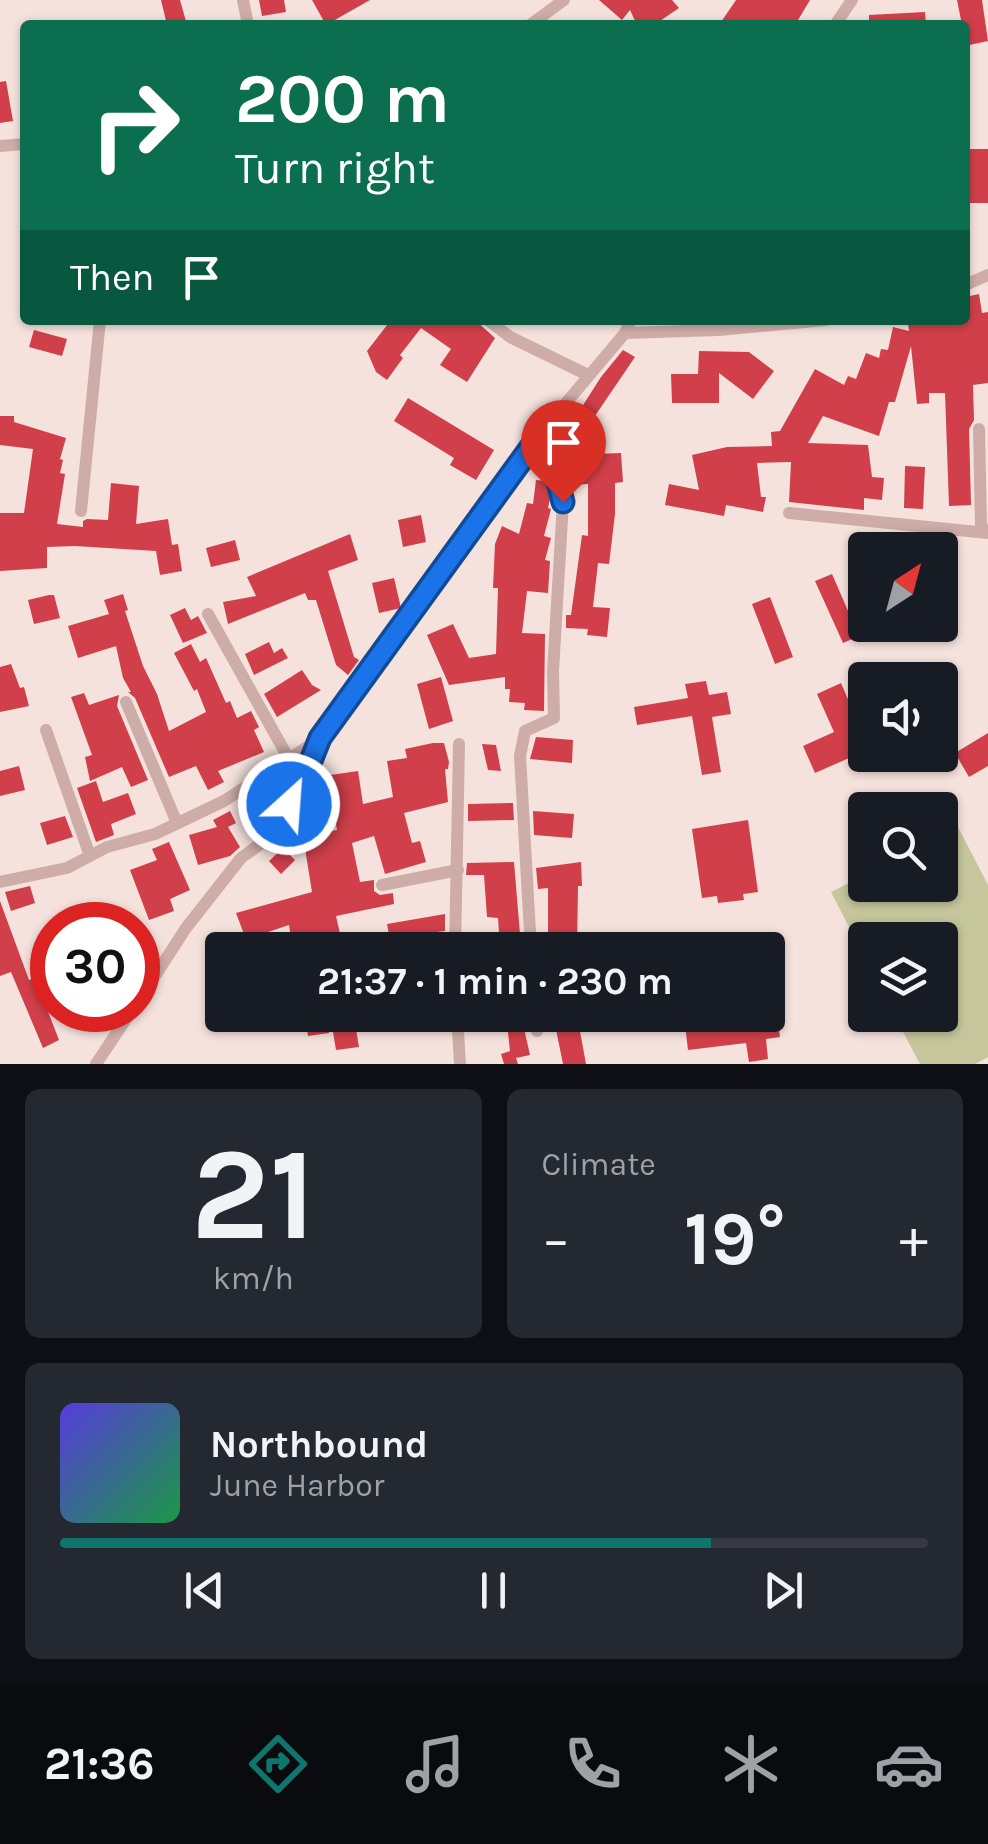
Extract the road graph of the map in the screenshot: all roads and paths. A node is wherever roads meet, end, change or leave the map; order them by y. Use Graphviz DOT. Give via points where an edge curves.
graph roads {
  1 [pos="564,0"];
  2 [pos="537,20"];
  3 [pos="100,325"];
  4 [pos="495,325"];
  5 [pos="777,325"];
  6 [pos="628,326"];
  7 [pos="588,375"];
  8 [pos="979,428"];
  9 [pos="539,436"];
  10 [pos="81,511"];
  11 [pos="790,512"];
  12 [pos="987,532"];
  13 [pos="208,614"];
  14 [pos="126,702"];
  15 [pos="46,730"];
  16 [pos="320,738"];
  17 [pos="459,744"];
  18 [pos="290,761"];
  19 [pos="178,823"];
  20 [pos="90,856"];
  21 [pos="458,870"];
  22 [pos="0,882"];
  23 [pos="382,885"];
  24 [pos="456,932"];
  25 [pos="530,932"];
  26 [pos="160,968"];
  27 [pos="117,1032"];
  28 [pos="458,1032"];
  29 [pos="96,1064"];
  30 [pos="460,1064"];
  1 -- 2 [label="street"];
  3 -- 10 [label="street"];
  4 -- 7 [label="street"];
  5 -- 6 [label="street"];
  6 -- 7 [label="street"];
  7 -- 9 [label="street"];
  8 -- 12 [label="street" via="981,525"];
  9 -- 16 [label="street"];
  9 -- 25 [label="street" via="563,502 554,718 526,730 520,756"];
  11 -- 12 [label="street"];
  13 -- 18 [label="street"];
  14 -- 19 [label="street"];
  15 -- 20 [label="street"];
  16 -- 18 [label="street"];
  16 -- 26 [label="street" via="275,833 241,858"];
  17 -- 21 [label="street"];
  18 -- 19 [label="street"];
  19 -- 20 [label="street"];
  20 -- 22 [label="street" via="67,868"];
  21 -- 23 [label="street"];
  21 -- 24 [label="street"];
  27 -- 29 [label="street"];
  28 -- 30 [label="street"];
}
